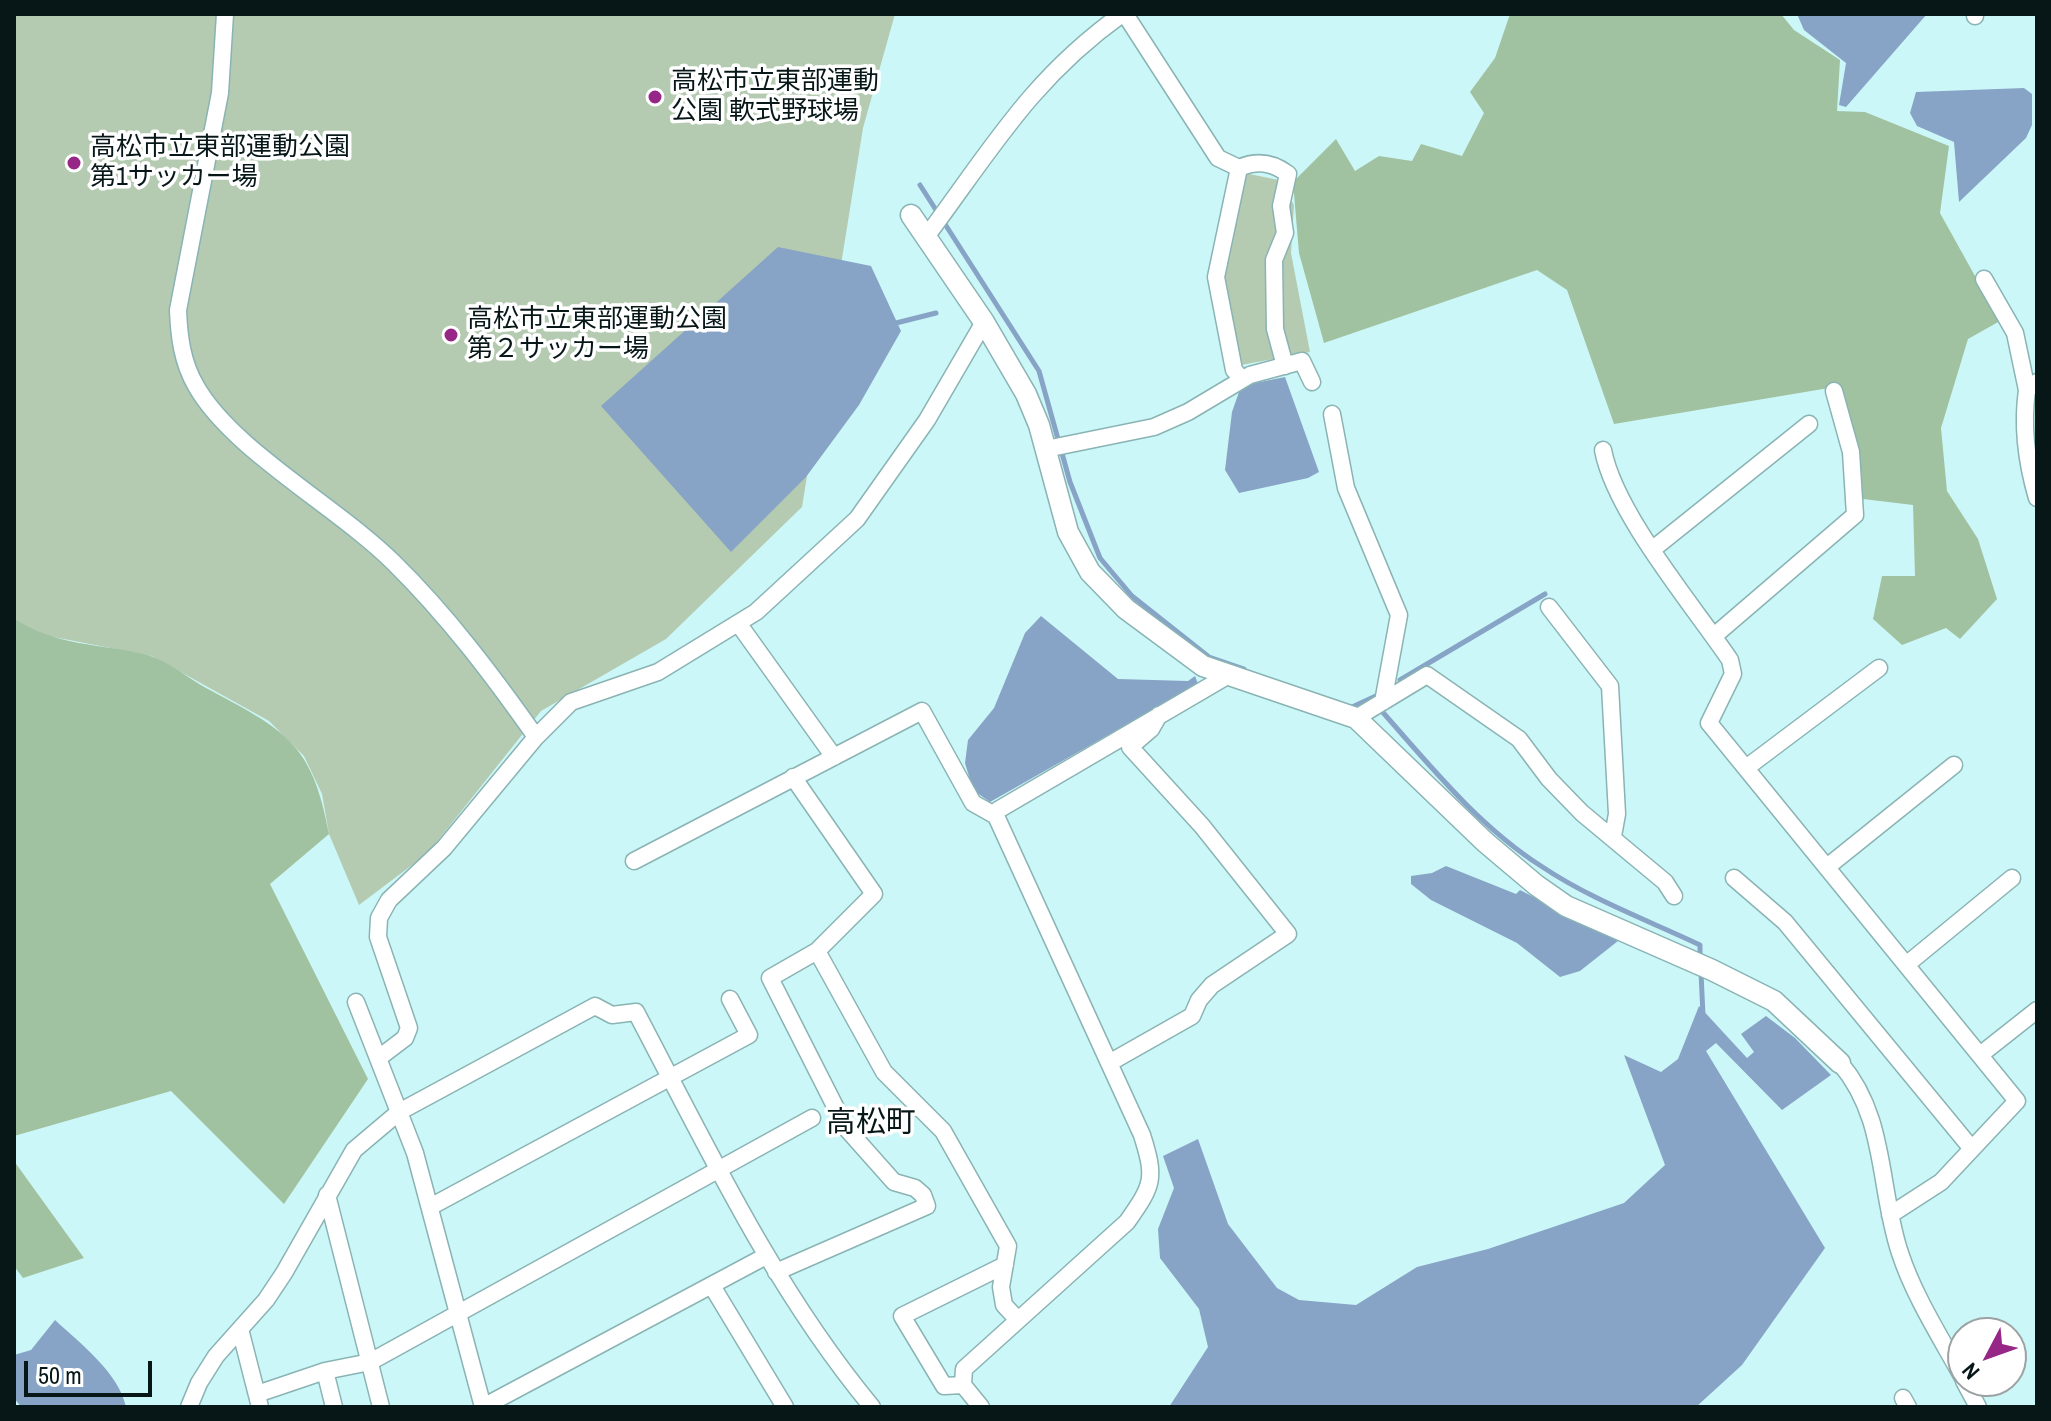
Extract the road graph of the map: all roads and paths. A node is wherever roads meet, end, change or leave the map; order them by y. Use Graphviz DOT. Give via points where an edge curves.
graph roads {
  1 [pos="225,14"];
  2 [pos="1123,14"];
  3 [pos="1239,168"];
  4 [pos="911,215"];
  5 [pos="926,237"];
  6 [pos="1984,279"];
  7 [pos="984,322"];
  8 [pos="1285,366"];
  9 [pos="1242,379"];
  10 [pos="1312,382"];
  11 [pos="2032,386"];
  12 [pos="1834,391"];
  13 [pos="1332,414"];
  14 [pos="1809,424"];
  15 [pos="1046,449"];
  16 [pos="1603,450"];
  17 [pos="2037,498"];
  18 [pos="1653,549"];
  19 [pos="1549,607"];
  20 [pos="738,623"];
  21 [pos="1714,636"];
  22 [pos="1879,668"];
  23 [pos="1227,676"];
  24 [pos="1383,702"];
  25 [pos="1159,715"];
  26 [pos="1356,718"];
  27 [pos="536,737"];
  28 [pos="834,757"];
  29 [pos="1954,765"];
  30 [pos="1746,768"];
  31 [pos="793,777"];
  32 [pos="996,816"];
  33 [pos="1613,836"];
  34 [pos="634,861"];
  35 [pos="1827,867"];
  36 [pos="1734,878"];
  37 [pos="2012,878"];
  38 [pos="1674,896"];
  39 [pos="817,951"];
  40 [pos="1906,965"];
  41 [pos="730,999"];
  42 [pos="356,1002"];
  43 [pos="2037,1010"];
  44 [pos="1980,1055"];
  45 [pos="380,1057"];
  46 [pos="1109,1063"];
  47 [pos="1840,1063"];
  48 [pos="671,1079"];
  49 [pos="399,1112"];
  50 [pos="812,1118"];
  51 [pos="1972,1149"];
  52 [pos="721,1169"];
  53 [pos="327,1195"];
  54 [pos="430,1207"];
  55 [pos="1890,1215"];
  56 [pos="766,1256"];
  57 [pos="1005,1265"];
  58 [pos="776,1272"];
  59 [pos="712,1286"];
  60 [pos="458,1311"];
  61 [pos="1018,1320"];
  62 [pos="240,1329"];
  63 [pos="1947,1348"];
  64 [pos="370,1362"];
  65 [pos="325,1371"];
  66 [pos="963,1385"];
  67 [pos="259,1400"];
  68 [pos="189,1407"];
  69 [pos="334,1407"];
  70 [pos="381,1407"];
  71 [pos="785,1407"];
  72 [pos="872,1407"];
  73 [pos="981,1407"];
  1 -- 27 [label="street" via="220,93 178,310 182,349 194,384 225,425 348,521 411,579"];
  2 -- 3 [label="street" via="1218,158"];
  2 -- 5 [label="street" via="1041,82"];
  3 -- 8 [label="street" via="1266,163 1288,174 1281,206 1285,233 1274,260 1275,329"];
  3 -- 9 [label="street" via="1216,277 1234,370"];
  4 -- 5 [label="street"];
  5 -- 7 [label="street"];
  6 -- 11 [label="street" via="2015,333"];
  7 -- 15 [label="street" via="1026,394"];
  7 -- 20 [label="street" via="927,420 857,519"];
  8 -- 9 [label="street"];
  8 -- 10 [label="street" via="1302,361"];
  9 -- 15 [label="street" via="1154,427"];
  11 -- 17 [label="street" via="2029,471"];
  12 -- 21 [label="street" via="1851,452 1855,515"];
  13 -- 24 [label="street" via="1346,488 1399,615"];
  14 -- 18 [label="street"];
  15 -- 23 [label="street" via="1068,532 1090,572 1160,636"];
  16 -- 18 [label="street" via="1623,505"];
  18 -- 21 [label="street"];
  19 -- 33 [label="street" via="1610,686 1617,814"];
  20 -- 27 [label="street" via="658,672 571,702"];
  20 -- 28 [label="street"];
  21 -- 30 [label="street" via="1733,674 1709,723"];
  22 -- 30 [label="street"];
  23 -- 25 [label="street"];
  23 -- 26 [label="street"];
  24 -- 26 [label="street"];
  24 -- 33 [label="street" via="1427,675 1519,739 1574,805"];
  25 -- 32 [label="street" via="998,810"];
  25 -- 46 [label="street" via="1130,747 1202,826 1288,934 1212,985 1192,1016"];
  26 -- 47 [label="street" via="1536,885 1566,906 1774,1001"];
  27 -- 45 [label="street" via="480,809 389,900 379,918 378,937 409,1028 405,1038"];
  28 -- 31 [label="street"];
  28 -- 32 [label="street" via="922,711 973,803"];
  29 -- 35 [label="street"];
  30 -- 35 [label="street"];
  31 -- 34 [label="street"];
  31 -- 39 [label="street" via="874,894"];
  32 -- 46 [label="street"];
  33 -- 38 [label="street"];
  35 -- 40 [label="street"];
  36 -- 51 [label="street" via="1785,922"];
  37 -- 40 [label="street"];
  39 -- 57 [label="street" via="884,1072 943,1131 1008,1246"];
  39 -- 58 [label="street" via="770,978 846,1128 894,1182 915,1188 927,1206"];
  40 -- 44 [label="street"];
  41 -- 48 [label="street" via="749,1035"];
  42 -- 45 [label="street"];
  43 -- 44 [label="street"];
  44 -- 51 [label="street" via="2017,1101"];
  45 -- 49 [label="street"];
  46 -- 61 [label="street" via="1153,1169 1146,1195 1127,1222"];
  47 -- 55 [label="street" via="1864,1097 1876,1131"];
  48 -- 49 [label="street" via="636,1012 612,1015 595,1006"];
  48 -- 52 [label="street"];
  48 -- 54 [label="street"];
  49 -- 53 [label="street" via="354,1150"];
  49 -- 54 [label="street"];
  50 -- 52 [label="street"];
  51 -- 55 [label="street" via="1941,1182"];
  52 -- 56 [label="street"];
  52 -- 60 [label="street"];
  53 -- 62 [label="street" via="278,1282"];
  53 -- 64 [label="street"];
  54 -- 60 [label="street"];
  55 -- 63 [label="street" via="1912,1281"];
  56 -- 58 [label="street"];
  56 -- 59 [label="street"];
  57 -- 61 [label="street" via="1004,1305"];
  57 -- 66 [label="street" via="902,1316 944,1386"];
  58 -- 72 [label="street"];
  59 -- 60 [label="street" via="483,1407"];
  59 -- 71 [label="street"];
  60 -- 64 [label="street"];
  61 -- 66 [label="street" via="964,1369"];
  62 -- 67 [label="street"];
  62 -- 68 [label="street" via="216,1356"];
  64 -- 65 [label="street"];
  64 -- 70 [label="street"];
  65 -- 67 [label="street"];
  65 -- 69 [label="street"];
  66 -- 73 [label="street"];
}
